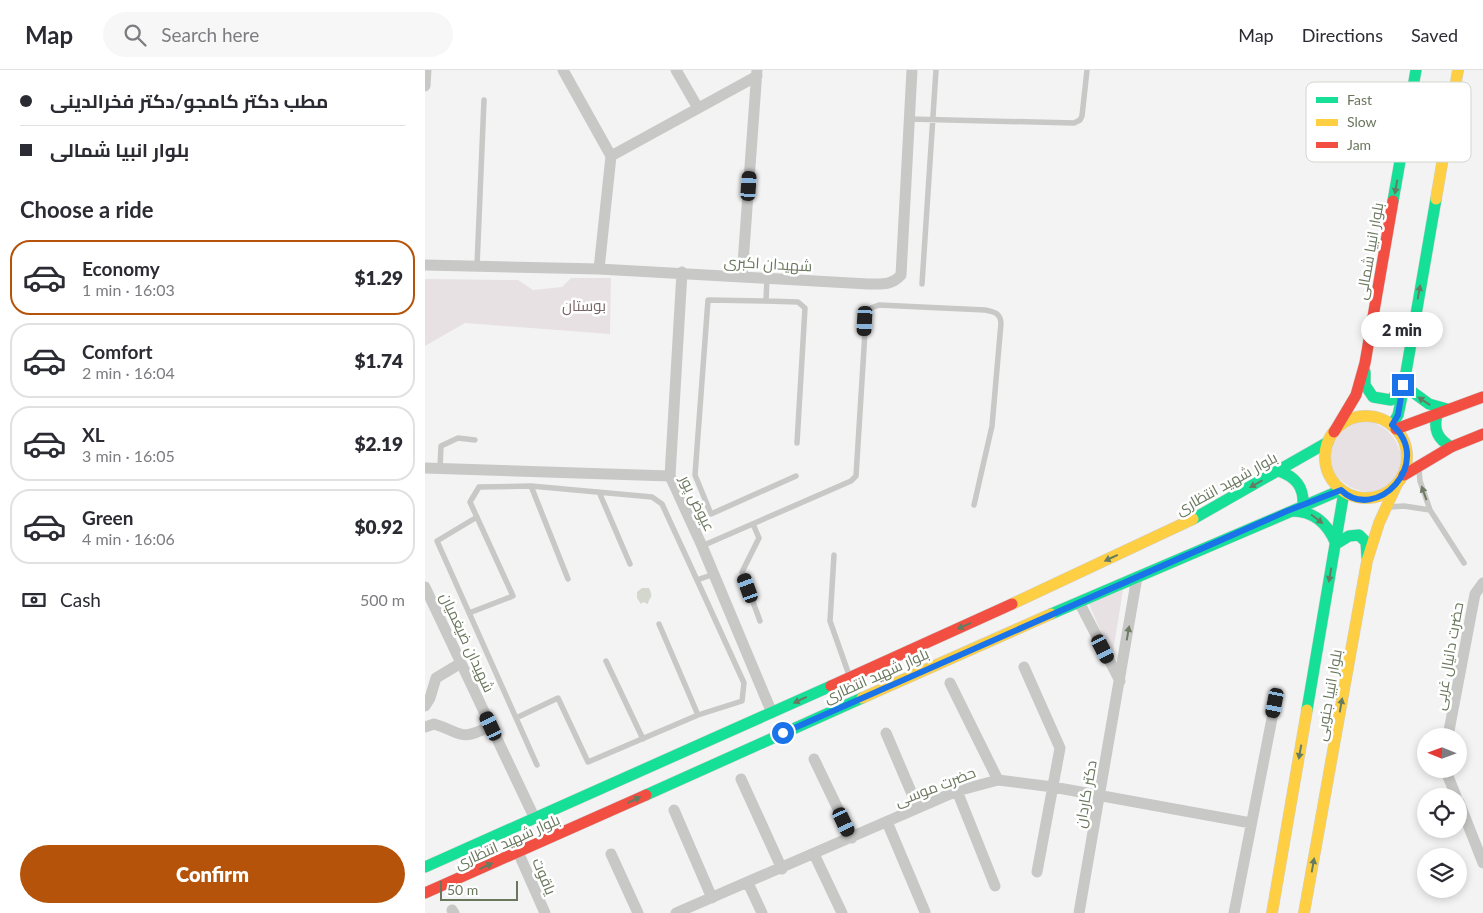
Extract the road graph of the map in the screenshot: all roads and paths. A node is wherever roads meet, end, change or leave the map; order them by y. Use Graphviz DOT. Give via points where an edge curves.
graph roads {
  1 [pos="426,70"];
  2 [pos="563,70"];
  3 [pos="676,70"];
  4 [pos="912,70"];
  5 [pos="936,70"];
  6 [pos="1087,70"];
  7 [pos="757,73"];
  8 [pos="425,86"];
  9 [pos="483,100"];
  10 [pos="698,108"];
  11 [pos="909,119"];
  12 [pos="932,120"];
  13 [pos="611,156"];
  14 [pos="1400,162"];
  15 [pos="1442,162"];
  16 [pos="425,265"];
  17 [pos="477,266"];
  18 [pos="599,269"];
  19 [pos="682,272"];
  20 [pos="742,277"];
  21 [pos="767,278"];
  22 [pos="922,284"];
  23 [pos="766,302"];
  24 [pos="1365,363"];
  25 [pos="1403,385"];
  26 [pos="1483,397"];
  27 [pos="1447,409"];
  28 [pos="1437,415"];
  29 [pos="1394,427"];
  30 [pos="1483,434"];
  31 [pos="1331,437"];
  32 [pos="475,440"];
  33 [pos="797,443"];
  34 [pos="1451,446"];
  35 [pos="1419,466"];
  36 [pos="425,468"];
  37 [pos="440,468"];
  38 [pos="1279,471"];
  39 [pos="1404,475"];
  40 [pos="670,476"];
  41 [pos="796,476"];
  42 [pos="531,486"];
  43 [pos="1395,486"];
  44 [pos="1342,491"];
  45 [pos="599,492"];
  46 [pos="974,505"];
  47 [pos="1303,505"];
  48 [pos="1385,507"];
  49 [pos="1430,510"];
  50 [pos="1287,511"];
  51 [pos="477,517"];
  52 [pos="753,524"];
  53 [pos="1336,544"];
  54 [pos="702,546"];
  55 [pos="834,555"];
  56 [pos="1367,561"];
  57 [pos="1464,563"];
  58 [pos="630,564"];
  59 [pos="713,574"];
  60 [pos="1137,577"];
  61 [pos="568,579"];
  62 [pos="697,580"];
  63 [pos="1483,583"];
  64 [pos="425,587"];
  65 [pos="1079,602"];
  66 [pos="469,613"];
  67 [pos="1020,614"];
  68 [pos="760,621"];
  69 [pos="659,624"];
  70 [pos="606,661"];
  71 [pos="461,663"];
  72 [pos="1024,667"];
  73 [pos="850,677"];
  74 [pos="1120,681"];
  75 [pos="950,683"];
  76 [pos="1275,703"];
  77 [pos="425,706"];
  78 [pos="772,713"];
  79 [pos="699,715"];
  80 [pos="516,718"];
  81 [pos="491,726"];
  82 [pos="425,727"];
  83 [pos="1450,728"];
  84 [pos="886,734"];
  85 [pos="643,738"];
  86 [pos="814,759"];
  87 [pos="537,765"];
  88 [pos="741,779"];
  89 [pos="998,780"];
  90 [pos="1053,787"];
  91 [pos="957,791"];
  92 [pos="1100,796"];
  93 [pos="918,808"];
  94 [pos="674,810"];
  95 [pos="1467,816"];
  96 [pos="535,819"];
  97 [pos="887,822"];
  98 [pos="1251,822"];
  99 [pos="1478,836"];
  100 [pos="852,838"];
  101 [pos="518,852"];
  102 [pos="611,854"];
  103 [pos="814,854"];
  104 [pos="1483,863"];
  105 [pos="425,867"];
  106 [pos="782,869"];
  107 [pos="1037,872"];
  108 [pos="748,883"];
  109 [pos="995,886"];
  110 [pos="425,893"];
  111 [pos="712,898"];
  112 [pos="925,912"];
  113 [pos="545,913"];
  114 [pos="638,913"];
  115 [pos="676,913"];
  116 [pos="762,913"];
  117 [pos="842,913"];
  118 [pos="1079,913"];
  119 [pos="1234,913"];
  120 [pos="1272,913"];
  121 [pos="1304,913"];
  1 -- 8 [label="street"];
  2 -- 13 [label="street"];
  3 -- 10 [label="street"];
  4 -- 11 [label="street, شهیدان اکبری"];
  5 -- 12 [label="lane"];
  6 -- 12 [label="lane" via="1082,116 1078,121"];
  7 -- 10 [label="street"];
  7 -- 20 [label="street"];
  9 -- 17 [label="lane"];
  10 -- 13 [label="street"];
  11 -- 12 [label="lane"];
  11 -- 21 [label="street, شهیدان اکبری" via="901,275 888,284"];
  12 -- 22 [label="lane"];
  13 -- 18 [label="street"];
  14 -- 24 [label="street, بلوار انبیا شمالی, one-way"];
  25 -- 15 [label="street, one-way"];
  16 -- 17 [label="street, شهیدان اکبری"];
  17 -- 18 [label="street, شهیدان اکبری"];
  18 -- 19 [label="street, شهیدان اکبری"];
  19 -- 20 [label="street, شهیدان اکبری"];
  19 -- 40 [label="street"];
  20 -- 21 [label="street, شهیدان اکبری"];
  21 -- 23 [label="lane"];
  23 -- 33 [label="lane" via="798,302 805,308"];
  23 -- 41 [label="lane" via="708,300 695,475 711,514"];
  24 -- 25 [label="street" via="1365,385 1373,397 1391,400"];
  24 -- 31 [label="street, بلوار انبیا شمالی" via="1356,396"];
  27 -- 25 [label="street, one-way" via="1423,402"];
  25 -- 29 [label="street"];
  26 -- 27 [label="street"];
  27 -- 28 [label="street"];
  28 -- 29 [label="street"];
  28 -- 34 [label="street" via="1436,434"];
  29 -- 31 [label="street" via="1382,419 1356,417 1344,422"];
  29 -- 39 [label="street" via="1404,440 1408,458"];
  30 -- 34 [label="street"];
  31 -- 38 [label="street, بلوار شهید انتظاری"];
  31 -- 44 [label="street" via="1325,454 1327,466 1331,478"];
  32 -- 37 [label="lane" via="458,438 441,446"];
  34 -- 35 [label="street"];
  35 -- 39 [label="street"];
  49 -- 35 [label="lane, one-way" via="1420,481"];
  36 -- 37 [label="street, عیوض پور"];
  37 -- 40 [label="street, عیوض پور"];
  38 -- 47 [label="street" via="1293,476 1301,485"];
  38 -- 67 [label="street, بلوار شهید انتظاری, one-way"];
  39 -- 43 [label="street"];
  40 -- 54 [label="street, عیوض پور"];
  42 -- 45 [label="lane"];
  42 -- 51 [label="lane" via="479,487 470,502"];
  42 -- 61 [label="lane"];
  43 -- 44 [label="street" via="1374,498 1361,498"];
  43 -- 48 [label="street, بلوار انبیا جنوبی"];
  44 -- 47 [label="street, بلوار شهید انتظاری"];
  44 -- 53 [label="street, بلوار انبیا جنوبی"];
  45 -- 58 [label="lane"];
  45 -- 62 [label="lane" via="652,497 662,504"];
  46 -- 52 [label="lane" via="992,426 999,315 985,310 879,305 871,308 866,316 856,476"];
  47 -- 50 [label="street, بلوار شهید انتظاری"];
  48 -- 49 [label="lane"];
  48 -- 56 [label="street, بلوار انبیا جنوبی"];
  49 -- 57 [label="lane"];
  50 -- 53 [label="street, one-way" via="1307,511 1318,518 1333,534"];
  50 -- 60 [label="street, بلوار شهید انتظاری"];
  51 -- 66 [label="lane" via="437,542"];
  51 -- 66 [label="lane" via="513,596"];
  52 -- 54 [label="lane"];
  52 -- 68 [label="lane" via="759,538 742,572"];
  53 -- 56 [label="street" via="1347,536 1360,535 1368,542"];
  53 -- 120 [label="street, بلوار انبیا جنوبی, one-way"];
  54 -- 59 [label="street, عیوض پور"];
  55 -- 73 [label="lane" via="830,621"];
  121 -- 56 [label="street, بلوار انبیا جنوبی, one-way"];
  59 -- 62 [label="lane"];
  59 -- 78 [label="street, عیوض پور"];
  60 -- 65 [label="street, بلوار شهید انتظاری"];
  74 -- 60 [label="street, دکتر کاردان, one-way"];
  62 -- 79 [label="lane" via="744,683 741,701"];
  63 -- 83 [label="street, حضرت دانیال غربی" via="1475,594"];
  64 -- 71 [label="street, شهیدان ضیغمیان"];
  65 -- 67 [label="street, بلوار شهید انتظاری"];
  65 -- 74 [label="street"];
  66 -- 80 [label="lane"];
  67 -- 73 [label="street, بلوار شهید انتظاری, one-way"];
  101 -- 67 [label="street, بلوار شهید انتظاری, one-way"];
  69 -- 79 [label="lane"];
  70 -- 85 [label="lane"];
  71 -- 77 [label="street" via="436,678"];
  71 -- 81 [label="street, شهیدان ضیغمیان"];
  72 -- 90 [label="street" via="1060,748"];
  73 -- 78 [label="street, بلوار شهید انتظاری, one-way"];
  74 -- 92 [label="street, دکتر کاردان"];
  75 -- 89 [label="street"];
  76 -- 98 [label="street"];
  78 -- 96 [label="street, بلوار شهید انتظاری"];
  79 -- 85 [label="lane"];
  80 -- 85 [label="lane" via="558,698 588,762"];
  80 -- 87 [label="lane"];
  81 -- 82 [label="street" via="469,735 453,733 434,724"];
  81 -- 96 [label="street, شهیدان ضیغمیان"];
  84 -- 93 [label="street"];
  86 -- 100 [label="street"];
  88 -- 106 [label="street"];
  89 -- 90 [label="street, حضرت موسی"];
  89 -- 91 [label="street, حضرت موسی"];
  90 -- 92 [label="street, حضرت موسی"];
  90 -- 107 [label="street"];
  91 -- 93 [label="street, حضرت موسی"];
  91 -- 109 [label="street"];
  92 -- 98 [label="street, حضرت موسی"];
  92 -- 118 [label="street, دکتر کاردان"];
  93 -- 97 [label="street, حضرت موسی"];
  94 -- 111 [label="street"];
  95 -- 99 [label="street"];
  96 -- 105 [label="street, بلوار شهید انتظاری"];
  97 -- 100 [label="street, حضرت موسی"];
  97 -- 112 [label="street"];
  98 -- 119 [label="street"];
  99 -- 104 [label="street"];
  100 -- 103 [label="street, حضرت موسی"];
  110 -- 101 [label="street, بلوار شهید انتظاری, one-way"];
  101 -- 113 [label="street, یاقوت"];
  102 -- 114 [label="street"];
  103 -- 106 [label="street, حضرت موسی"];
  103 -- 117 [label="street"];
  106 -- 108 [label="street, حضرت موسی"];
  108 -- 111 [label="street, حضرت موسی"];
  108 -- 116 [label="street"];
  111 -- 115 [label="street, حضرت موسی"];
}
